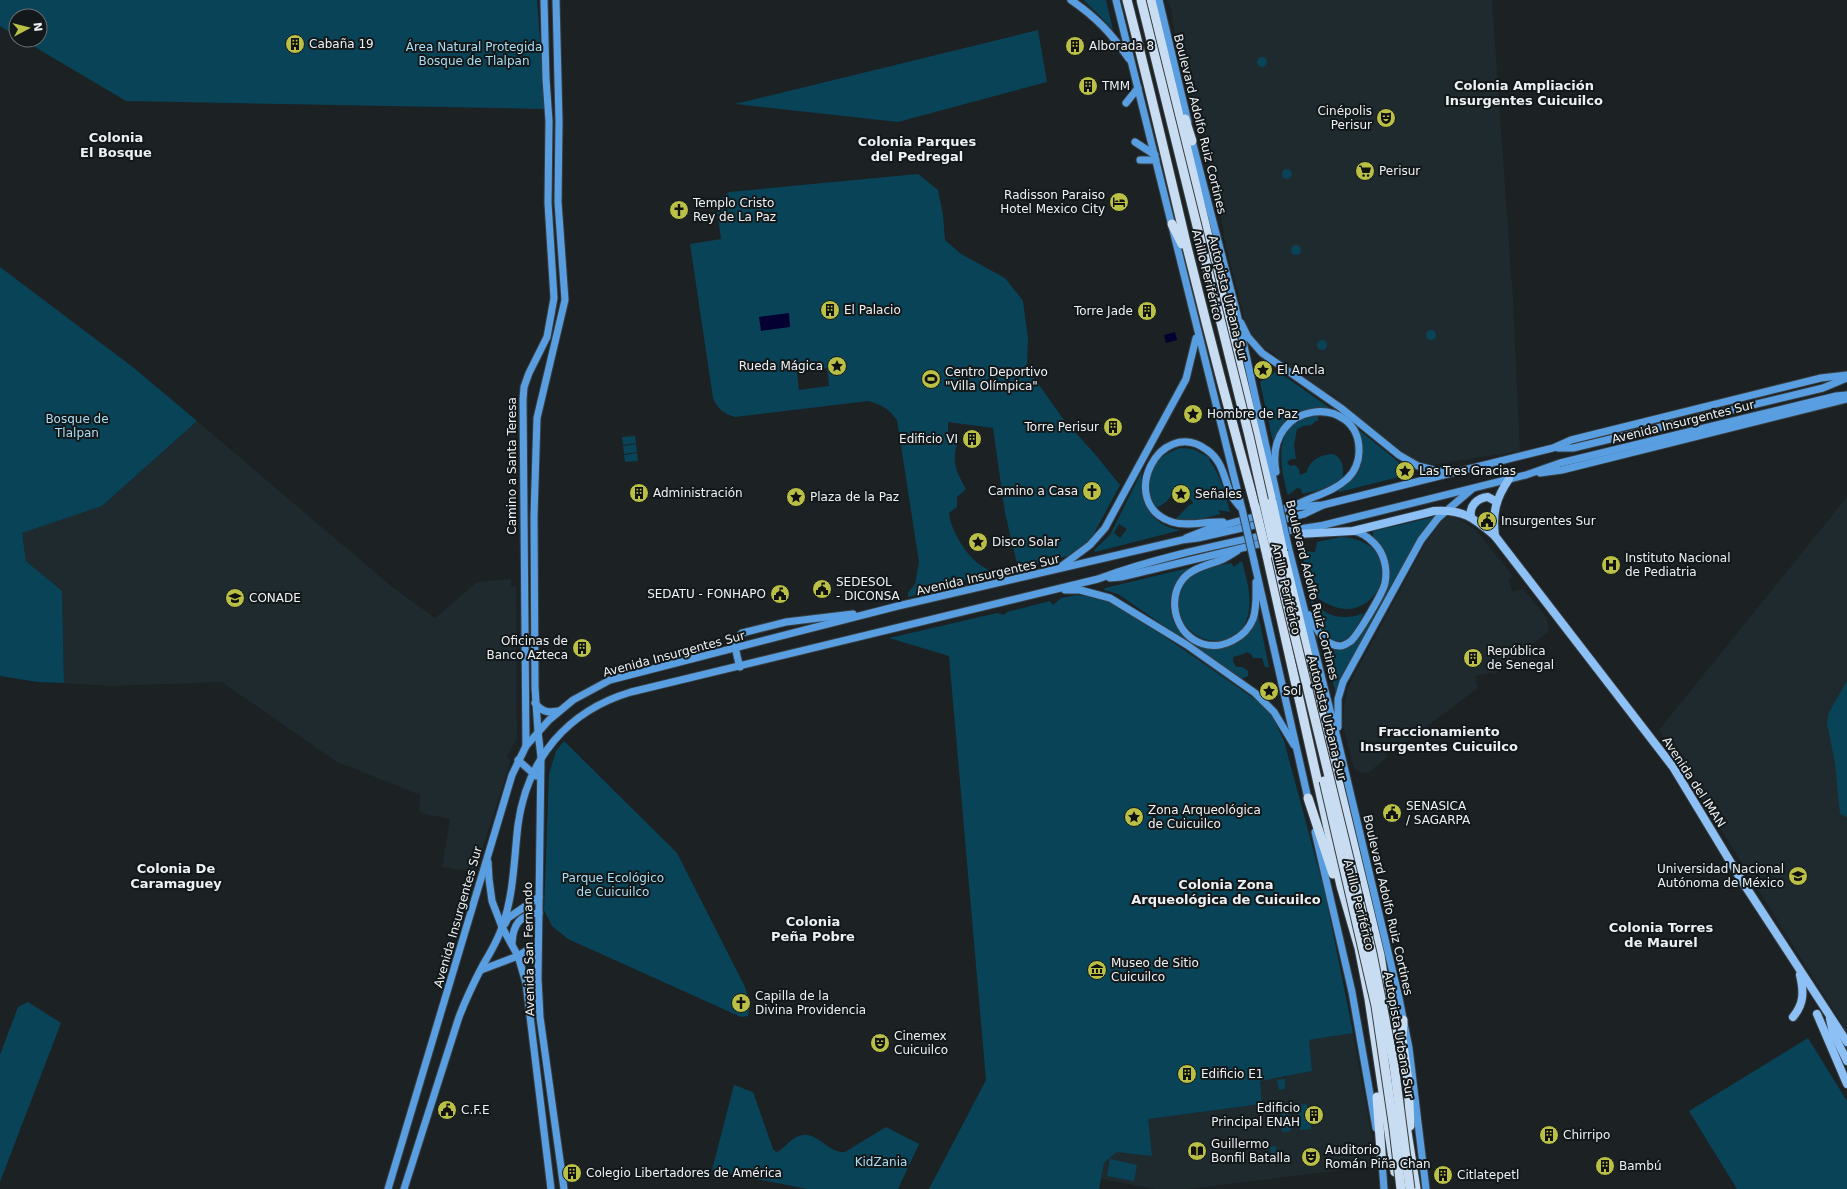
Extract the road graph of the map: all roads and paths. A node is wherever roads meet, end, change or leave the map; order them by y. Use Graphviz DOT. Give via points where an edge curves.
graph roads {
  1 [pos="556,0"];
  2 [pos="1071,0"];
  3 [pos="1116,0"];
  4 [pos="1127,0"];
  5 [pos="1136,0"];
  6 [pos="1141,0"];
  7 [pos="1152,0"];
  8 [pos="1159,0"];
  9 [pos="547,1"];
  10 [pos="1157,24"];
  11 [pos="1132,64"];
  12 [pos="1138,88"];
  13 [pos="1126,103"];
  14 [pos="1192,141"];
  15 [pos="1135,142"];
  16 [pos="1156,158"];
  17 [pos="1140,160"];
  18 [pos="548,191"];
  19 [pos="558,192"];
  20 [pos="558,202"];
  21 [pos="548,203"];
  22 [pos="1172,224"];
  23 [pos="1196,284"];
  24 [pos="1231,298"];
  25 [pos="1237,314"];
  26 [pos="1197,333"];
  27 [pos="539,354"];
  28 [pos="551,358"];
  29 [pos="1847,375"];
  30 [pos="1847,378"];
  31 [pos="1847,395"];
  32 [pos="1847,399"];
  33 [pos="1250,408"];
  34 [pos="1553,448"];
  35 [pos="1449,474"];
  36 [pos="1526,475"];
  37 [pos="1509,479"];
  38 [pos="1473,488"];
  39 [pos="1276,501"];
  40 [pos="1497,502"];
  41 [pos="1323,505"];
  42 [pos="1291,507"];
  43 [pos="1242,509"];
  44 [pos="1446,510"];
  45 [pos="1471,517"];
  46 [pos="1229,523"];
  47 [pos="1319,526"];
  48 [pos="1353,531"];
  49 [pos="1298,534"];
  50 [pos="1495,536"];
  51 [pos="1182,540"];
  52 [pos="1244,548"];
  53 [pos="1286,549"];
  54 [pos="1055,571"];
  55 [pos="1256,572"];
  56 [pos="1098,579"];
  57 [pos="1054,590"];
  58 [pos="1303,604"];
  59 [pos="874,612"];
  60 [pos="736,649"];
  61 [pos="740,667"];
  62 [pos="524,688"];
  63 [pos="535,688"];
  64 [pos="535,702"];
  65 [pos="559,711"];
  66 [pos="538,732"];
  67 [pos="1337,737"];
  68 [pos="526,746"];
  69 [pos="1298,751"];
  70 [pos="541,757"];
  71 [pos="518,760"];
  72 [pos="534,772"];
  73 [pos="540,784"];
  74 [pos="1308,798"];
  75 [pos="489,851"];
  76 [pos="539,897"];
  77 [pos="539,913"];
  78 [pos="502,927"];
  79 [pos="512,943"];
  80 [pos="537,944"];
  81 [pos="1358,948"];
  82 [pos="518,956"];
  83 [pos="481,970"];
  84 [pos="1799,970"];
  85 [pos="1829,1013"];
  86 [pos="1817,1014"];
  87 [pos="1793,1017"];
  88 [pos="1404,1020"];
  89 [pos="1373,1030"];
  90 [pos="1847,1042"];
  91 [pos="1847,1061"];
  92 [pos="1847,1084"];
  93 [pos="1382,1165"];
  94 [pos="1412,1165"];
  95 [pos="388,1189"];
  96 [pos="404,1189"];
  97 [pos="550,1189"];
  98 [pos="564,1189"];
  99 [pos="1384,1189"];
  100 [pos="1397,1189"];
  101 [pos="1401,1189"];
  102 [pos="1410,1189"];
  103 [pos="1416,1189"];
  104 [pos="1426,1189"];
  1 -- 19 [label="main road, Camino a Santa Teresa"];
  2 -- 11 [label="main road" via="1097,19"];
  3 -- 11 [label="main road"];
  4 -- 23 [label="highway, Anillo Periférico"];
  5 -- 101 [label="highway, Autopista Urbana Sur, bridge" via="1245,440 1376,1006"];
  6 -- 102 [label="highway, Autopista Urbana Sur, bridge" via="1249,436 1286,600 1372,952 1394,1065"];
  7 -- 10 [label="highway, Anillo Periférico"];
  8 -- 14 [label="main road, Boulevard Adolfo Ruiz Cortines"];
  9 -- 18 [label="main road, Camino a Santa Teresa"];
  10 -- 14 [label="highway"];
  10 -- 33 [label="highway, Anillo Periférico"];
  11 -- 12 [label="main road"];
  12 -- 13 [label="main road"];
  12 -- 16 [label="main road"];
  14 -- 24 [label="main road, Boulevard Adolfo Ruiz Cortines"];
  15 -- 16 [label="main road"];
  16 -- 17 [label="main road"];
  16 -- 22 [label="main road"];
  18 -- 19 [label="main road" via="553,189"];
  18 -- 21 [label="main road, Camino a Santa Teresa"];
  19 -- 20 [label="main road, Camino a Santa Teresa"];
  20 -- 21 [label="main road" via="553,206"];
  20 -- 28 [label="main road, Camino a Santa Teresa" via="565,300"];
  21 -- 27 [label="main road, Camino a Santa Teresa" via="554,298 547,337"];
  22 -- 23 [label="highway" via="1181,240"];
  22 -- 26 [label="main road"];
  23 -- 81 [label="highway, Anillo Periférico, bridge" via="1255,506 1341,886"];
  24 -- 25 [label="main road, Boulevard Adolfo Ruiz Cortines"];
  24 -- 33 [label="highway"];
  25 -- 35 [label="main road" via="1248,337 1273,362 1341,408 1399,455 1418,466"];
  25 -- 39 [label="main road, Boulevard Adolfo Ruiz Cortines"];
  26 -- 43 [label="main road"];
  26 -- 54 [label="main road" via="1186,380 1105,528 1090,546"];
  27 -- 28 [label="main road"];
  27 -- 62 [label="main road, Camino a Santa Teresa" via="524,387 523,400"];
  28 -- 63 [label="main road, Camino a Santa Teresa" via="537,418 534,516"];
  29 -- 34 [label="main road, Avenida Insurgentes Sur" via="1821,378 1685,411 1571,440"];
  30 -- 34 [label="main road, Avenida Insurgentes Sur" via="1823,388 1573,448"];
  31 -- 36 [label="main road, Avenida Insurgentes Sur" via="1560,463"];
  32 -- 36 [label="main road, Avenida Insurgentes Sur" via="1569,468"];
  33 -- 39 [label="highway, Anillo Periférico"];
  34 -- 35 [label="main road, Avenida Insurgentes Sur"];
  35 -- 41 [label="main road, Avenida Insurgentes Sur"];
  36 -- 37 [label="main road, Avenida Insurgentes Sur"];
  37 -- 38 [label="main road, Avenida Insurgentes Sur"];
  37 -- 40 [label="main road" via="1501,490"];
  38 -- 44 [label="main road"];
  38 -- 47 [label="main road, Avenida Insurgentes Sur"];
  39 -- 42 [label="main road" via="1279,488 1275,454 1285,426 1298,416 1312,412 1328,412 1341,417 1352,428 1359,445 1353,473 1333,489"];
  39 -- 53 [label="highway, Anillo Periférico, bridge"];
  40 -- 45 [label="main road" via="1488,497 1477,501 1471,508"];
  40 -- 50 [label="main road" via="1493,521"];
  41 -- 42 [label="main road, Avenida Insurgentes Sur"];
  41 -- 51 [label="main road, Avenida Insurgentes Sur" via="1304,514"];
  42 -- 46 [label="main road, Avenida Insurgentes Sur"];
  43 -- 46 [label="main road" via="1232,496 1218,460 1201,446 1186,442 1172,445 1153,459 1147,472 1145,488 1148,500 1158,513 1177,523"];
  43 -- 55 [label="main road, bridge"];
  44 -- 45 [label="main road, Avenida del IMAN"];
  44 -- 48 [label="main road, Avenida del IMAN"];
  44 -- 67 [label="main road" via="1421,540 1343,682 1338,699"];
  45 -- 50 [label="main road, Avenida del IMAN"];
  46 -- 51 [label="main road, Avenida Insurgentes Sur"];
  47 -- 49 [label="main road, Avenida Insurgentes Sur"];
  47 -- 56 [label="main road, Avenida Insurgentes Sur" via="1296,528 1214,546"];
  48 -- 49 [label="main road, Avenida del IMAN"];
  48 -- 58 [label="main road" via="1376,544 1384,558 1386,572 1383,590 1354,637 1340,646 1328,642 1316,628"];
  49 -- 52 [label="main road, Avenida Insurgentes Sur"];
  50 -- 84 [label="main road, Avenida del IMAN" via="1673,766"];
  51 -- 54 [label="main road, Avenida Insurgentes Sur"];
  52 -- 55 [label="main road" via="1195,570 1181,583 1176,594 1175,611 1186,633 1204,644 1214,645 1229,642 1244,633 1251,624 1255,612"];
  52 -- 56 [label="main road, Avenida Insurgentes Sur"];
  53 -- 58 [label="main road, Boulevard Adolfo Ruiz Cortines"];
  53 -- 94 [label="highway, Anillo Periférico" via="1380,955"];
  54 -- 59 [label="main road, Avenida Insurgentes Sur"];
  55 -- 69 [label="main road"];
  56 -- 57 [label="main road, Avenida Insurgentes Sur"];
  57 -- 61 [label="main road, Avenida Insurgentes Sur"];
  57 -- 69 [label="main road" via="1080,590 1110,598 1187,645 1255,693 1274,712"];
  58 -- 67 [label="main road, Boulevard Adolfo Ruiz Cortines"];
  59 -- 60 [label="main road, Avenida Insurgentes Sur"];
  59 -- 60 [label="main road" via="807,618 752,629 738,636"];
  60 -- 61 [label="main road"];
  60 -- 65 [label="main road, Avenida Insurgentes Sur" via="610,680 584,693"];
  61 -- 70 [label="main road, Avenida Insurgentes Sur" via="631,692 606,701 575,720"];
  62 -- 63 [label="main road"];
  62 -- 68 [label="main road, Camino a Santa Teresa"];
  63 -- 64 [label="main road, Camino a Santa Teresa"];
  64 -- 65 [label="main road" via="544,711"];
  64 -- 66 [label="main road, Camino a Santa Teresa"];
  65 -- 66 [label="main road, Avenida Insurgentes Sur"];
  66 -- 68 [label="main road, Avenida Insurgentes Sur"];
  66 -- 70 [label="main road, Avenida San Fernando"];
  67 -- 88 [label="main road, Boulevard Adolfo Ruiz Cortines"];
  68 -- 71 [label="main road, Avenida Insurgentes Sur"];
  69 -- 74 [label="main road"];
  70 -- 72 [label="main road, Avenida Insurgentes Sur"];
  70 -- 73 [label="main road, Avenida San Fernando"];
  71 -- 72 [label="main road"];
  71 -- 75 [label="main road, Avenida Insurgentes Sur" via="506,790"];
  72 -- 73 [label="main road"];
  72 -- 78 [label="main road, Avenida Insurgentes Sur" via="521,809 510,894"];
  73 -- 76 [label="main road, Avenida San Fernando"];
  74 -- 81 [label="highway"];
  74 -- 93 [label="main road" via="1352,992"];
  75 -- 78 [label="main road, Avenida San Fernando" via="489,887"];
  75 -- 95 [label="main road, Avenida Insurgentes Sur"];
  76 -- 77 [label="main road, Avenida San Fernando"];
  76 -- 78 [label="main road" via="508,918"];
  77 -- 79 [label="main road" via="528,914 520,920 513,934"];
  77 -- 80 [label="main road, Avenida San Fernando"];
  78 -- 79 [label="main road, Avenida San Fernando"];
  78 -- 83 [label="main road, Avenida Insurgentes Sur"];
  79 -- 82 [label="main road, Avenida San Fernando"];
  80 -- 82 [label="main road"];
  80 -- 98 [label="main road, Avenida San Fernando" via="540,1017"];
  81 -- 89 [label="highway, Anillo Periférico"];
  82 -- 83 [label="main road"];
  82 -- 97 [label="main road, Avenida San Fernando" via="526,983"];
  83 -- 96 [label="main road, Avenida Insurgentes Sur" via="459,1017"];
  84 -- 85 [label="main road, Avenida del IMAN"];
  84 -- 87 [label="main road" via="1803,998"];
  85 -- 90 [label="main road, Avenida del IMAN"];
  85 -- 91 [label="main road, Avenida del IMAN" via="1833,1033"];
  86 -- 92 [label="main road"];
  88 -- 94 [label="highway" via="1402,1038 1414,1151"];
  88 -- 104 [label="main road, Boulevard Adolfo Ruiz Cortines"];
  89 -- 93 [label="highway"];
  89 -- 100 [label="highway, Anillo Periférico"];
  93 -- 99 [label="main road"];
  94 -- 103 [label="highway, Anillo Periférico"];
}
